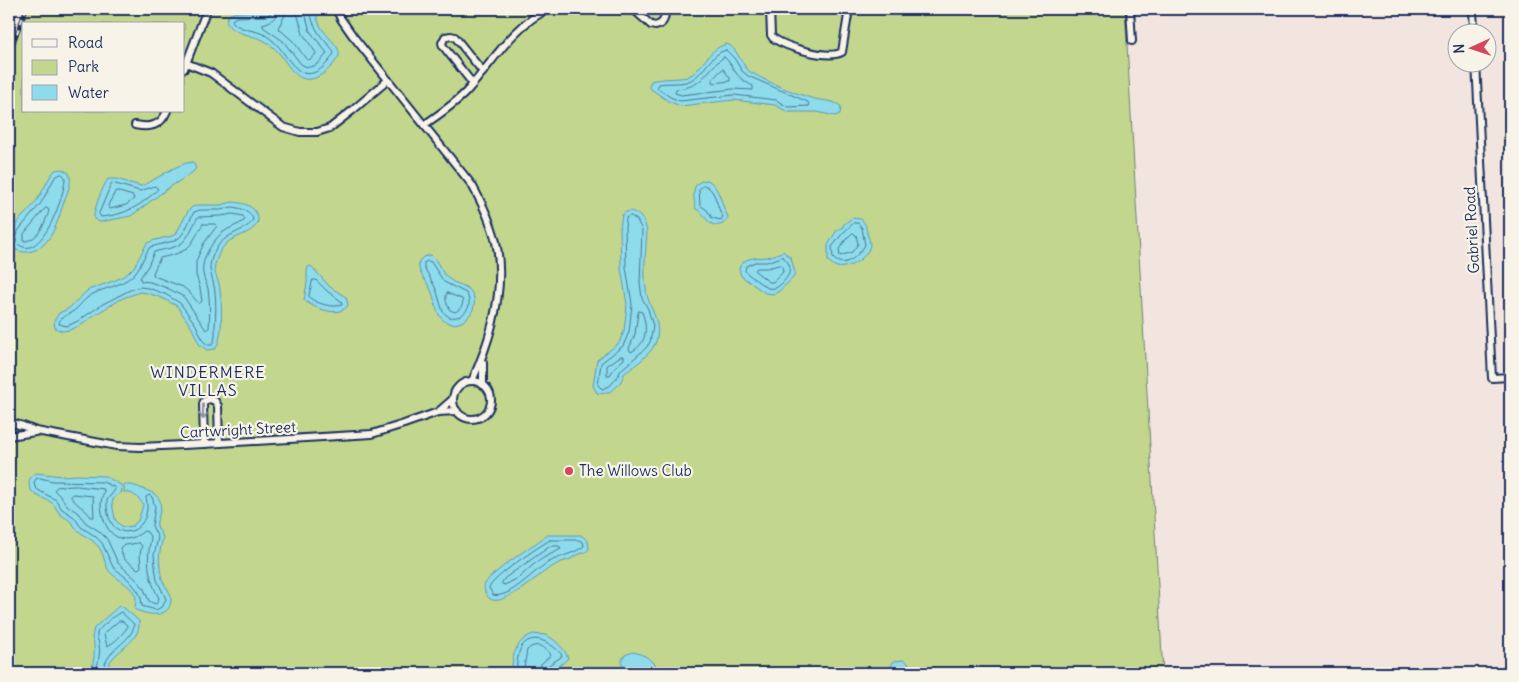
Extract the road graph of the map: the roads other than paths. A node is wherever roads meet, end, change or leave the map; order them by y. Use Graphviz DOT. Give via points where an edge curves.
graph roads {
  1 [pos="206,9"];
  2 [pos="336,9"];
  3 [pos="549,9"];
  4 [pos="633,9"];
  5 [pos="665,9"];
  6 [pos="770,9"];
  7 [pos="849,9"];
  8 [pos="1130,9"];
  9 [pos="1473,9"];
  10 [pos="1474,22"];
  11 [pos="1132,40"];
  12 [pos="185,66"];
  13 [pos="484,72"];
  14 [pos="1477,72"];
  15 [pos="388,80"];
  16 [pos="472,84"];
  17 [pos="166,112"];
  18 [pos="136,125"];
  19 [pos="424,125"];
  20 [pos="483,356"];
  21 [pos="1510,377"];
  22 [pos="472,381"];
  23 [pos="483,385"];
  24 [pos="453,399"];
  25 [pos="457,411"];
  26 [pos="438,412"];
  27 [pos="9,422"];
  28 [pos="36,432"];
  29 [pos="9,436"];
  30 [pos="219,443"];
  31 [pos="204,444"];
  1 -- 12 [label="street"];
  2 -- 15 [label="street"];
  3 -- 13 [label="street" via="513,34"];
  4 -- 5 [label="street" via="656,26 665,19"];
  6 -- 7 [label="street" via="773,38 807,52 830,56 842,52"];
  8 -- 11 [label="street"];
  9 -- 10 [label="street"];
  12 -- 15 [label="street" via="218,77 283,126 306,133 330,128"];
  13 -- 16 [label="street"];
  13 -- 16 [label="street" via="455,38 445,37 443,46"];
  14 -- 21 [label="street, Gabriel Road" via="1492,378"];
  15 -- 19 [label="street"];
  16 -- 19 [label="street"];
  17 -- 18 [label="street" via="162,121 155,124"];
  19 -- 20 [label="street" via="472,185 490,220 496,242 499,264 497,301"];
  20 -- 22 [label="street"];
  20 -- 23 [label="street"];
  22 -- 23 [label="street"];
  22 -- 24 [label="street" via="459,386"];
  23 -- 25 [label="street" via="491,399 485,413 470,418"];
  24 -- 25 [label="street"];
  24 -- 26 [label="street, Cartwright Street"];
  25 -- 26 [label="street, Cartwright Street"];
  26 -- 30 [label="street, Cartwright Street" via="372,434"];
  27 -- 28 [label="street, Cartwright Street"];
  28 -- 29 [label="street, Cartwright Street"];
  28 -- 31 [label="street, Cartwright Street" via="117,446"];
  30 -- 31 [label="street, Cartwright Street"];
  30 -- 31 [label="street, one-way" via="218,406 210,399 202,408"];
}
